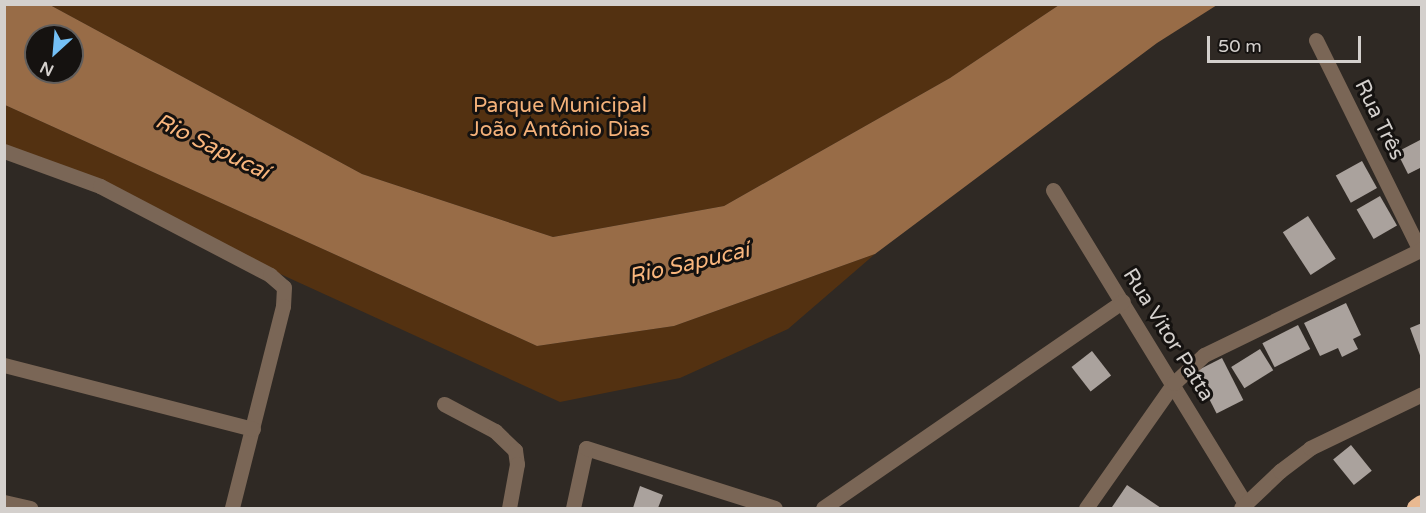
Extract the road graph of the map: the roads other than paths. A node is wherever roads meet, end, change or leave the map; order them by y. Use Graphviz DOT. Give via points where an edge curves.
graph roads {
  1 [pos="1316,40"];
  2 [pos="4,151"];
  3 [pos="1053,190"];
  4 [pos="1421,250"];
  5 [pos="1123,301"];
  6 [pos="4,365"];
  7 [pos="1174,383"];
  8 [pos="1422,394"];
  9 [pos="444,404"];
  10 [pos="253,429"];
  11 [pos="4,502"];
  12 [pos="1422,504"];
  13 [pos="1243,506"];
  14 [pos="30,508"];
  15 [pos="232,508"];
  16 [pos="509,508"];
  17 [pos="573,508"];
  18 [pos="775,508"];
  19 [pos="823,508"];
  20 [pos="1086,508"];
  21 [pos="1416,508"];
  1 -- 4 [label="street, Rua Três"];
  2 -- 10 [label="street" via="100,186 270,275 284,287"];
  3 -- 5 [label="street, Rua Vitor Patta"];
  4 -- 7 [label="street" via="1204,355"];
  5 -- 7 [label="street, Rua Vitor Patta"];
  5 -- 19 [label="street"];
  6 -- 10 [label="street"];
  7 -- 13 [label="street, Rua Vitor Patta"];
  7 -- 20 [label="street"];
  8 -- 13 [label="street" via="1310,448"];
  9 -- 16 [label="street" via="495,431 515,450 517,464"];
  10 -- 15 [label="street"];
  11 -- 14 [label="street"];
  12 -- 21 [label="highway"];
  17 -- 18 [label="street" via="586,448"];
}
